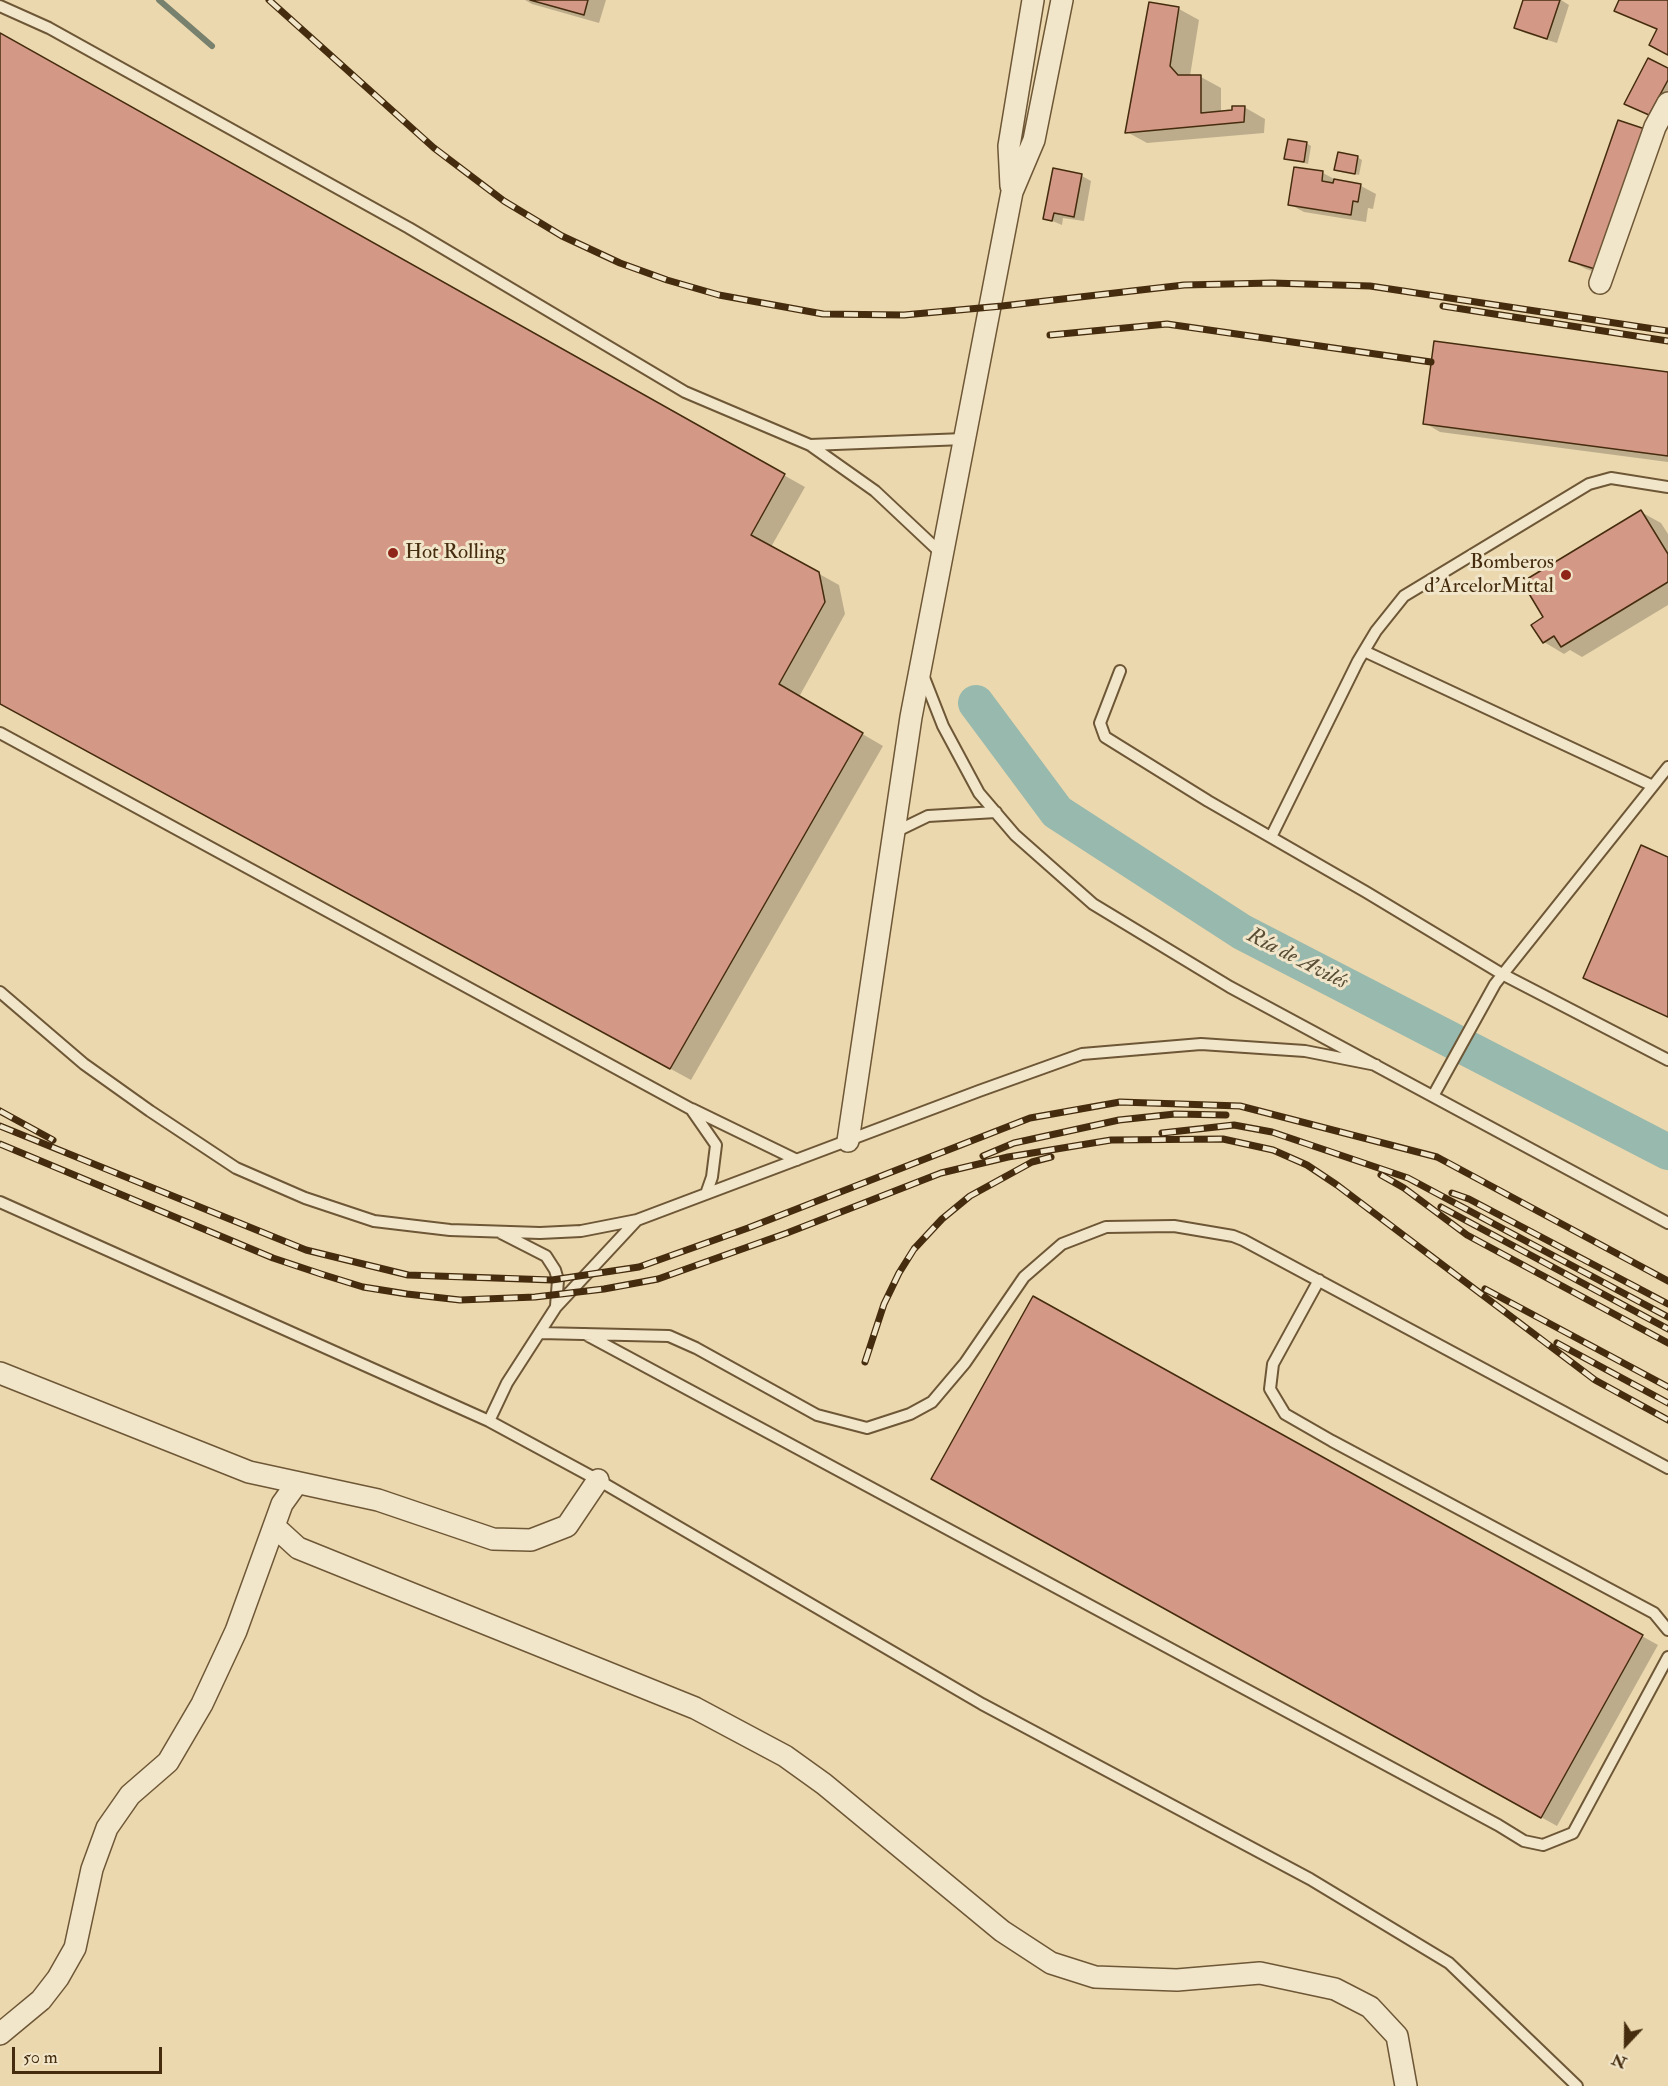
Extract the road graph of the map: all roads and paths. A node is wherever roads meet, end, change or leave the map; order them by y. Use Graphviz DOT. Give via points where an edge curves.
graph roads {
  1 [pos="1033,0"];
  2 [pos="1062,0"];
  3 [pos="0,6"];
  4 [pos="1668,103"];
  5 [pos="1011,192"];
  6 [pos="1600,284"];
  7 [pos="964,439"];
  8 [pos="810,445"];
  9 [pos="1668,487"];
  10 [pos="942,555"];
  11 [pos="1364,651"];
  12 [pos="920,668"];
  13 [pos="1120,670"];
  14 [pos="0,733"];
  15 [pos="1668,767"];
  16 [pos="1653,786"];
  17 [pos="996,813"];
  18 [pos="894,832"];
  19 [pos="1271,837"];
  20 [pos="1502,974"];
  21 [pos="0,992"];
  22 [pos="1668,1060"];
  23 [pos="1376,1065"];
  24 [pos="1433,1096"];
  25 [pos="691,1109"];
  26 [pos="848,1141"];
  27 [pos="797,1160"];
  28 [pos="706,1194"];
  29 [pos="0,1202"];
  30 [pos="637,1220"];
  31 [pos="1668,1223"];
  32 [pos="498,1232"];
  33 [pos="1319,1280"];
  34 [pos="556,1307"];
  35 [pos="540,1333"];
  36 [pos="585,1334"];
  37 [pos="0,1373"];
  38 [pos="489,1421"];
  39 [pos="1668,1468"];
  40 [pos="598,1480"];
  41 [pos="297,1483"];
  42 [pos="275,1527"];
  43 [pos="1668,1630"];
  44 [pos="1668,1657"];
  45 [pos="0,2034"];
  46 [pos="1406,2086"];
  47 [pos="1577,2086"];
  1 -- 5 [label="street" via="1009,146"];
  2 -- 5 [label="street" via="1034,140"];
  3 -- 8 [label="lane" via="49,28 409,228 685,392"];
  4 -- 6 [label="street" via="1655,127"];
  5 -- 7 [label="street"];
  7 -- 8 [label="lane"];
  7 -- 10 [label="street"];
  8 -- 10 [label="lane" via="875,491"];
  9 -- 11 [label="lane" via="1611,478 1589,484 1404,596"];
  10 -- 12 [label="street"];
  11 -- 16 [label="lane"];
  11 -- 19 [label="lane"];
  12 -- 17 [label="lane" via="943,726 979,793"];
  12 -- 18 [label="street"];
  13 -- 19 [label="lane" via="1100,723 1105,737"];
  14 -- 25 [label="lane"];
  15 -- 16 [label="lane"];
  16 -- 20 [label="lane"];
  17 -- 18 [label="lane" via="928,816"];
  17 -- 23 [label="lane" via="1015,835 1093,904 1230,987"];
  18 -- 26 [label="street"];
  19 -- 20 [label="lane"];
  20 -- 22 [label="lane"];
  20 -- 24 [label="lane"];
  21 -- 32 [label="lane" via="84,1064 236,1168 305,1198 374,1221"];
  23 -- 24 [label="lane"];
  23 -- 26 [label="lane" via="1305,1051 1201,1044 1082,1054"];
  24 -- 31 [label="lane"];
  25 -- 27 [label="lane"];
  25 -- 28 [label="lane" via="716,1145"];
  26 -- 27 [label="lane"];
  27 -- 28 [label="lane"];
  28 -- 30 [label="lane"];
  29 -- 38 [label="lane"];
  30 -- 32 [label="lane" via="581,1232"];
  30 -- 34 [label="lane"];
  32 -- 34 [label="lane" via="546,1256 558,1280"];
  33 -- 36 [label="lane" via="1233,1236 1174,1226 1106,1227 1062,1244 1024,1277 933,1402 867,1428 818,1415 669,1336"];
  33 -- 39 [label="lane"];
  33 -- 43 [label="lane" via="1273,1364 1270,1389 1285,1413 1654,1613"];
  34 -- 35 [label="lane"];
  35 -- 36 [label="lane"];
  35 -- 38 [label="lane" via="507,1383"];
  36 -- 44 [label="lane" via="1524,1841 1543,1845 1573,1833"];
  37 -- 41 [label="street" via="249,1472"];
  38 -- 40 [label="lane"];
  40 -- 41 [label="street" via="567,1526 531,1540 493,1539 378,1500"];
  40 -- 47 [label="lane" via="982,1704 1310,1879 1449,1964"];
  41 -- 42 [label="street" via="282,1504"];
  42 -- 45 [label="street" via="236,1631 201,1704 168,1762 130,1795 107,1828 92,1869 75,1948 41,2000"];
  42 -- 46 [label="street" via="298,1548 695,1708 784,1756 824,1784 1002,1931 1051,1963 1095,1977 1177,1980 1260,1973 1335,1989 1370,2007 1396,2036"];
}
